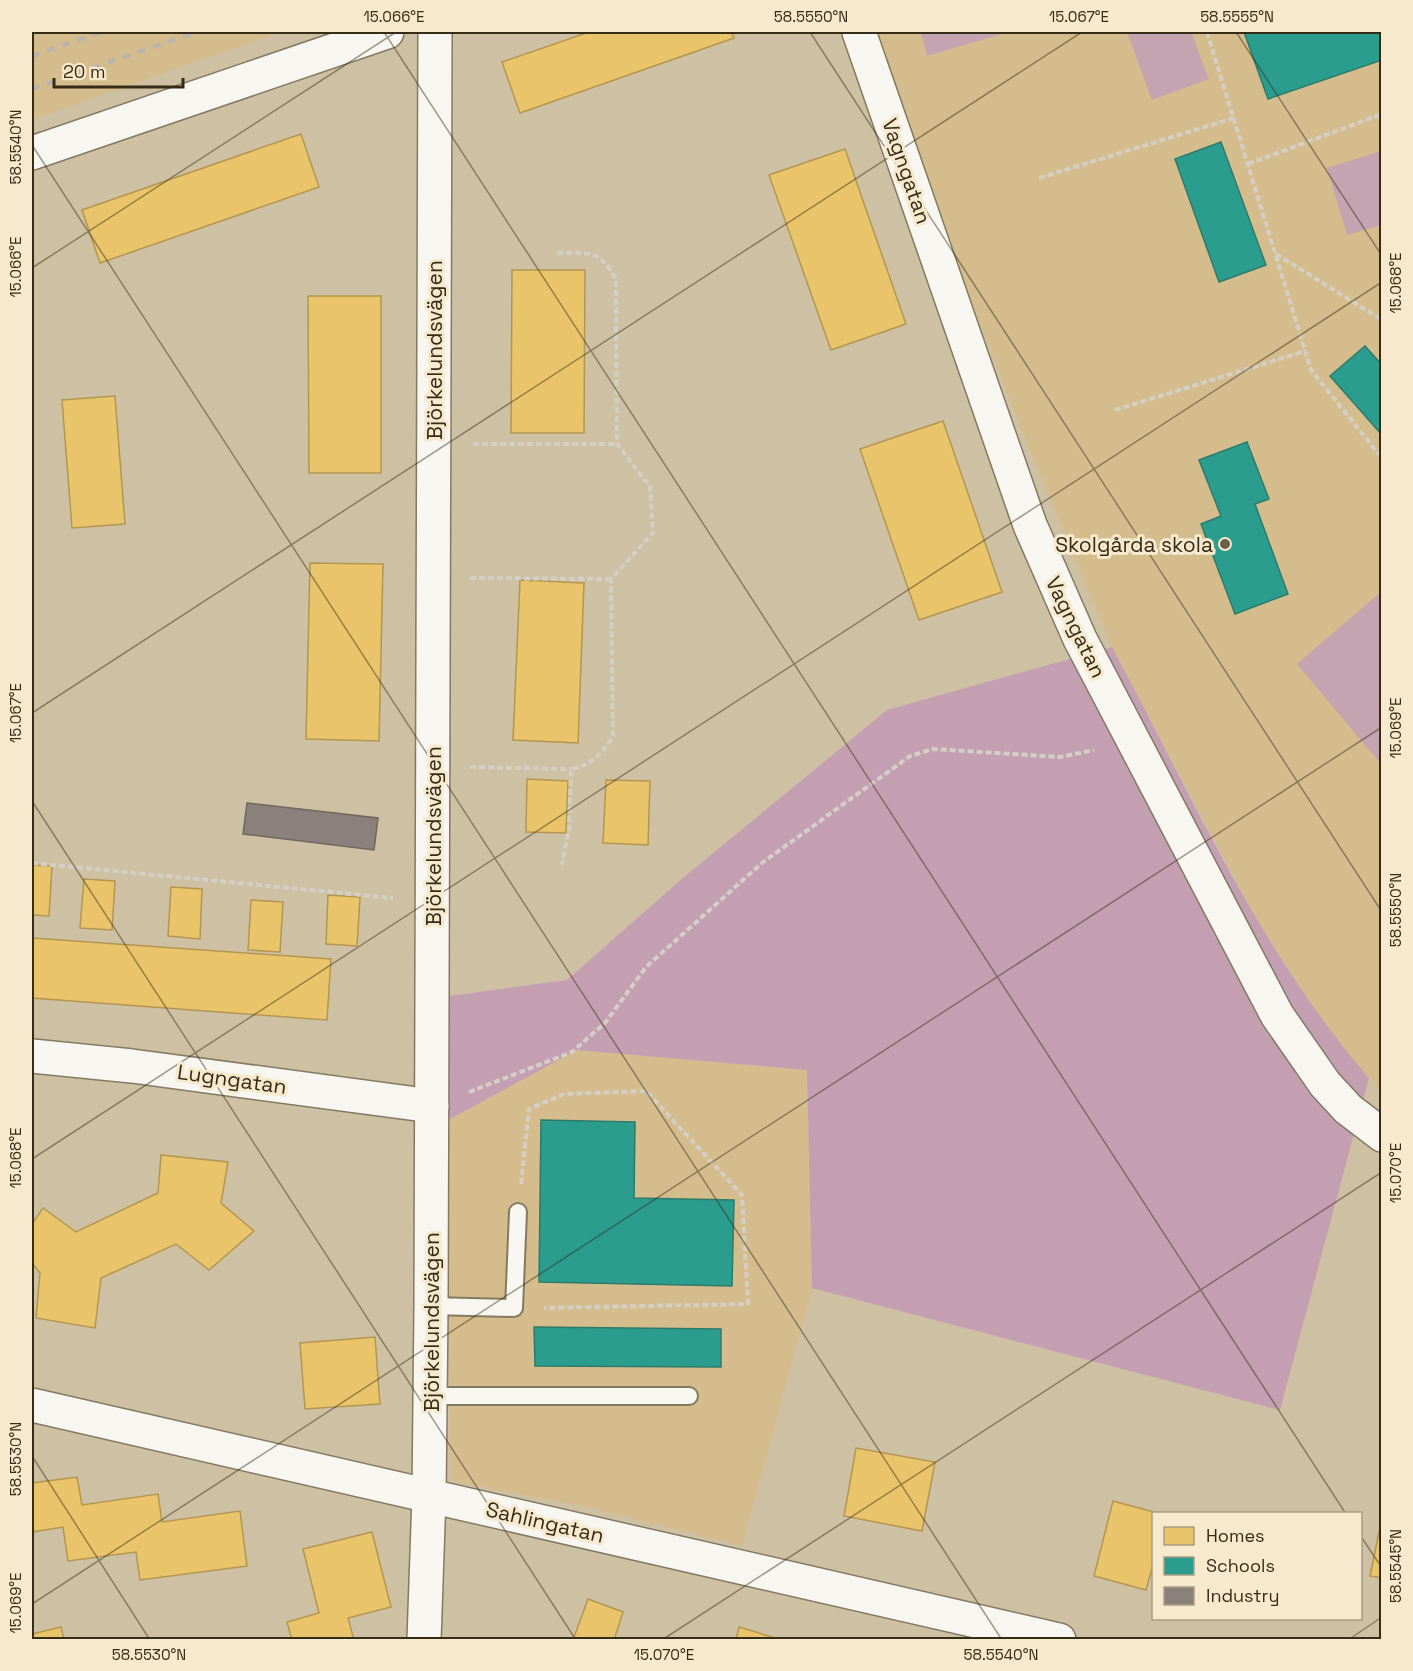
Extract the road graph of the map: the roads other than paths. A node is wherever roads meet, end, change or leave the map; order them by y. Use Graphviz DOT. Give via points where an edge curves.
graph roads {
  1 [pos="387,32"];
  2 [pos="435,32"];
  3 [pos="859,32"];
  4 [pos="32,153"];
  5 [pos="32,1056"];
  6 [pos="432,1106"];
  7 [pos="1382,1135"];
  8 [pos="518,1212"];
  9 [pos="431,1306"];
  10 [pos="430,1396"];
  11 [pos="689,1396"];
  12 [pos="32,1405"];
  13 [pos="429,1496"];
  14 [pos="424,1640"];
  15 [pos="1059,1640"];
  1 -- 4 [label="street"];
  2 -- 6 [label="street, Björkelundsvägen"];
  3 -- 7 [label="street, Vagngatan" via="1030,525 1080,639 1277,1016 1325,1084 1348,1109"];
  5 -- 6 [label="street, Lugngatan"];
  6 -- 9 [label="street, Björkelundsvägen"];
  8 -- 9 [label="lane" via="514,1308"];
  9 -- 10 [label="street, Björkelundsvägen"];
  10 -- 11 [label="lane"];
  10 -- 13 [label="street, Björkelundsvägen"];
  12 -- 13 [label="street, Sahlingatan"];
  13 -- 14 [label="street, Björkelundsvägen"];
  13 -- 15 [label="street, Sahlingatan"];
}
